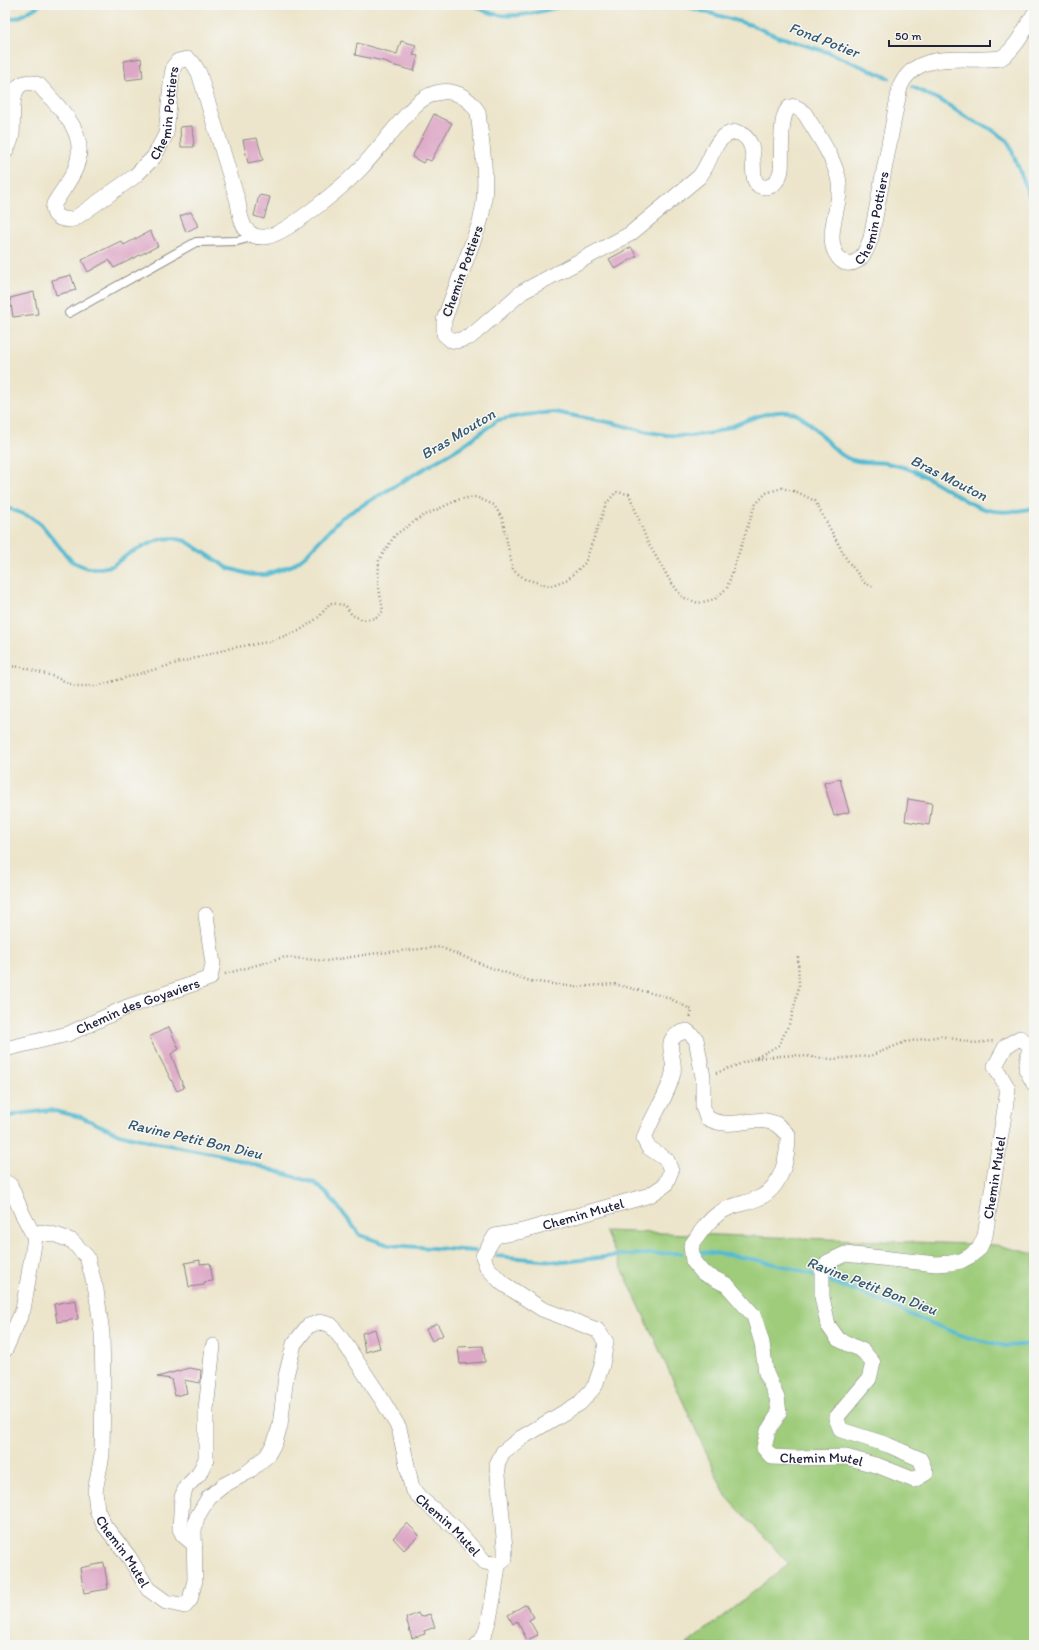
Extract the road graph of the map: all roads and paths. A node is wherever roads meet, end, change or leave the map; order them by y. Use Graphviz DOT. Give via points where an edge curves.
graph roads {
  1 [pos="1034,14"];
  2 [pos="5,152"];
  3 [pos="256,236"];
  4 [pos="69,313"];
  5 [pos="874,587"];
  6 [pos="5,666"];
  7 [pos="206,915"];
  8 [pos="798,957"];
  9 [pos="210,978"];
  10 [pos="688,1031"];
  11 [pos="1000,1041"];
  12 [pos="5,1049"];
  13 [pos="756,1058"];
  14 [pos="702,1077"];
  15 [pos="1034,1084"];
  16 [pos="5,1182"];
  17 [pos="35,1238"];
  18 [pos="213,1346"];
  19 [pos="5,1350"];
  20 [pos="195,1545"];
  21 [pos="498,1565"];
  22 [pos="477,1645"];
  1 -- 3 [label="street, Chemin Pottiers" via="1015,45 1000,58 930,61 914,68 904,77 871,238 866,251 850,264 843,263 837,257 833,247 839,178 806,114 795,107 790,108 784,117 781,172 772,186 765,188 756,184 751,142 736,132 725,135 716,144 706,168 699,177 630,234 522,292 462,340 450,340 444,334 444,320 480,222 486,188 478,112 473,104 460,94 439,93 423,99 362,167 336,190 279,233 264,238"];
  2 -- 3 [label="street, Chemin Pottiers" via="12,136 13,97 17,87 32,82 39,85 73,124 77,136 78,159 75,168 52,209 61,219 74,219 135,176 154,157 166,134 174,66 178,61 187,59 199,72 236,195 240,217 244,227"];
  3 -- 4 [label="lane" via="237,241 196,242"];
  5 -- 6 [label="path" via="865,583 847,560 815,501 782,488 766,493 755,505 727,588 715,599 698,603 682,597 669,579 648,543 629,494 616,492 606,504 584,563 568,579 550,586 525,580 513,570 502,518 494,505 476,497 460,499 421,517 395,535 379,560 378,582 383,611 376,618 363,620 352,614 345,605 330,603 319,617 299,631 268,642 231,648 96,686 75,686 28,669"];
  7 -- 9 [label="street, Chemin des Goyaviers" via="213,964"];
  8 -- 13 [label="path" via="799,986 791,1020 779,1045"];
  9 -- 10 [label="path" via="286,957 326,961 440,947 530,981 575,987 614,984 667,997 692,1010"];
  9 -- 12 [label="street, Chemin des Goyaviers" via="127,1007 68,1034"];
  10 -- 14 [label="street, Chemin Mutel" via="696,1039"];
  10 -- 21 [label="street, Chemin Mutel" via="678,1033 672,1040 672,1080 644,1139 648,1147 667,1160 671,1171 666,1185 650,1195 523,1231 495,1236 483,1256 487,1267 502,1283 542,1309 597,1330 606,1342 595,1386 580,1403 521,1438 503,1452 497,1464 505,1548 505,1559"];
  11 -- 13 [label="path" via="974,1043 941,1036 905,1042 870,1056 832,1059 794,1055"];
  13 -- 14 [label="path"];
  14 -- 15 [label="street, Chemin Mutel" via="703,1107 707,1118 716,1123 730,1125 757,1120 775,1124 788,1134 784,1168 773,1187 759,1198 733,1205 718,1214 705,1226 691,1246 693,1261 704,1273 727,1285 754,1316 762,1343 766,1373 777,1398 779,1413 768,1431 764,1448 772,1457 846,1457 879,1466 914,1480 926,1473 920,1459 888,1445 841,1430 836,1418 869,1379 873,1363 863,1351 838,1339 828,1325 822,1297 822,1271 828,1262 845,1254 936,1264 961,1261 979,1249 985,1236 1008,1089 995,1066 1006,1046 1020,1038 1030,1044 1026,1069"];
  16 -- 17 [label="street" via="10,1185"];
  17 -- 19 [label="street" via="23,1310"];
  17 -- 20 [label="street, Chemin Mutel" via="41,1232 72,1241 87,1257 96,1290 102,1333 103,1383 102,1455 95,1491 97,1510 104,1525 129,1557 148,1589 166,1602 185,1606 190,1600 195,1580"];
  18 -- 20 [label="street" via="206,1409 206,1459 200,1474 186,1487 182,1497 180,1529"];
  20 -- 21 [label="street, Chemin Mutel" via="194,1530 197,1518 209,1497 224,1485 248,1472 267,1456 275,1442 294,1344 308,1326 320,1322 331,1325 344,1342 399,1428 412,1488 454,1528 484,1562"];
  21 -- 22 [label="street" via="496,1588 484,1637"];
}
